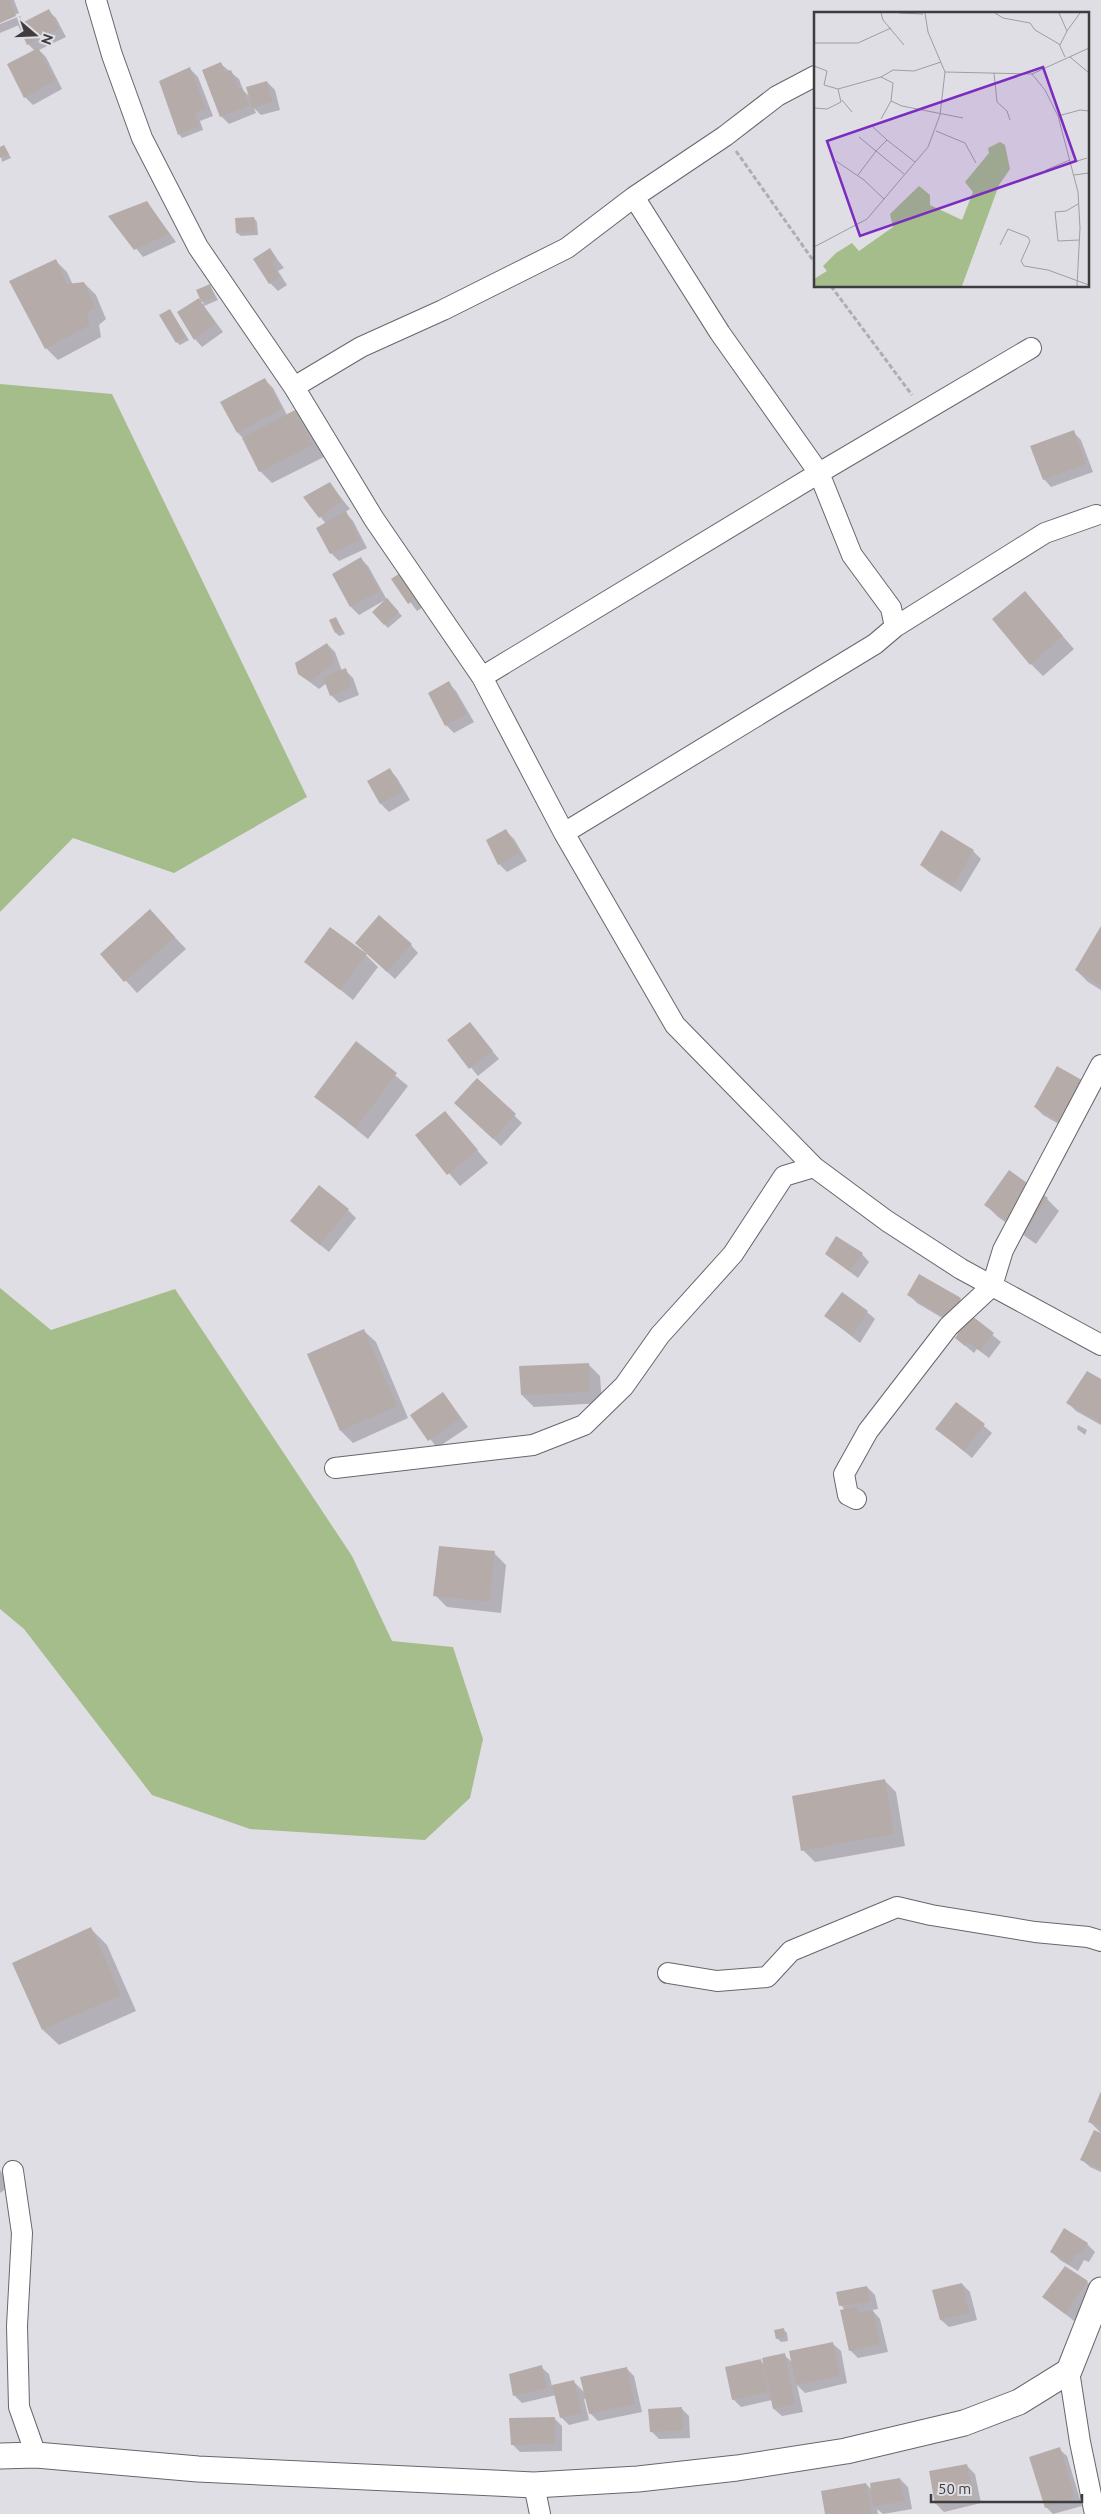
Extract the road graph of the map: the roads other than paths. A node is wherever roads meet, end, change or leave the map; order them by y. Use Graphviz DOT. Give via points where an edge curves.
graph roads {
  1 [pos="96,0"];
  2 [pos="814,77"];
  3 [pos="634,197"];
  4 [pos="1031,348"];
  5 [pos="294,387"];
  6 [pos="819,473"];
  7 [pos="1096,515"];
  8 [pos="895,627"];
  9 [pos="482,677"];
  10 [pos="564,833"];
  11 [pos="1101,1065"];
  12 [pos="814,1168"];
  13 [pos="992,1286"];
  14 [pos="1101,1345"];
  15 [pos="335,1468"];
  16 [pos="856,1498"];
  17 [pos="1101,1941"];
  18 [pos="668,1973"];
  19 [pos="13,2171"];
  20 [pos="1101,2290"];
  21 [pos="1069,2371"];
  22 [pos="36,2455"];
  23 [pos="0,2456"];
  24 [pos="534,2485"];
  25 [pos="540,2514"];
  26 [pos="1095,2514"];
  1 -- 5 [label="street" via="142,138 171,197 198,247"];
  2 -- 3 [label="street" via="777,96 725,136"];
  3 -- 5 [label="street" via="567,248 361,347"];
  3 -- 6 [label="street" via="720,333"];
  4 -- 6 [label="street"];
  5 -- 9 [label="street" via="374,519"];
  6 -- 8 [label="street" via="852,555 891,608"];
  6 -- 9 [label="street"];
  7 -- 8 [label="street" via="1045,533"];
  8 -- 10 [label="street" via="876,644"];
  9 -- 10 [label="street"];
  10 -- 12 [label="street" via="675,1025"];
  11 -- 13 [label="street" via="1003,1250"];
  12 -- 13 [label="street" via="887,1222"];
  12 -- 15 [label="street" via="784,1176 733,1254 660,1335 624,1386 584,1425 533,1444"];
  13 -- 14 [label="street"];
  13 -- 16 [label="street" via="949,1326 868,1431 844,1474 848,1495"];
  17 -- 18 [label="street" via="897,1907 791,1951 767,1977 717,1981"];
  19 -- 22 [label="street" via="22,2233 17,2326 19,2407"];
  20 -- 21 [label="main road"];
  21 -- 24 [label="main road" via="1019,2402 964,2423 846,2450 737,2468 638,2479"];
  21 -- 26 [label="street"];
  22 -- 23 [label="main road"];
  22 -- 24 [label="main road" via="198,2469"];
  24 -- 25 [label="street"];
}
